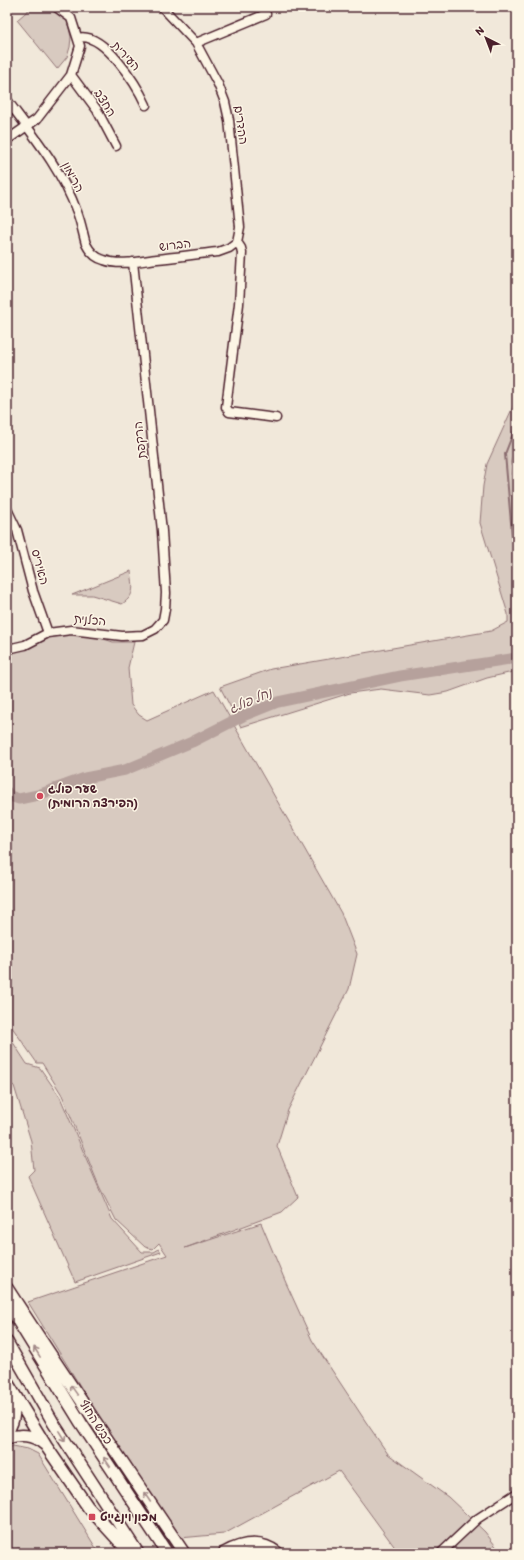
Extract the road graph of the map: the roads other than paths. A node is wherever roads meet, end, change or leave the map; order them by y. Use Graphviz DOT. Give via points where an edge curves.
graph roads {
  1 [pos="56,7"];
  2 [pos="162,7"];
  3 [pos="262,7"];
  4 [pos="78,38"];
  5 [pos="196,43"];
  6 [pos="70,75"];
  7 [pos="7,100"];
  8 [pos="146,105"];
  9 [pos="27,126"];
  10 [pos="7,140"];
  11 [pos="116,146"];
  12 [pos="237,242"];
  13 [pos="112,262"];
  14 [pos="133,262"];
  15 [pos="276,418"];
  16 [pos="7,509"];
  17 [pos="164,615"];
  18 [pos="48,633"];
  19 [pos="7,646"];
  20 [pos="7,1288"];
  21 [pos="7,1303"];
  22 [pos="7,1342"];
  23 [pos="7,1382"];
  24 [pos="7,1386"];
  25 [pos="7,1432"];
  26 [pos="7,1438"];
  27 [pos="46,1446"];
  28 [pos="517,1493"];
  29 [pos="130,1553"];
  30 [pos="138,1553"];
  31 [pos="167,1553"];
  32 [pos="184,1553"];
  33 [pos="224,1553"];
  34 [pos="278,1553"];
  35 [pos="441,1553"];
  1 -- 4 [label="street" via="71,18"];
  2 -- 5 [label="street, ההדרים"];
  3 -- 5 [label="street" via="266,14"];
  4 -- 6 [label="street" via="80,46"];
  4 -- 8 [label="street, העירית" via="93,39 113,57 136,86"];
  5 -- 12 [label="street, ההדרים" via="222,92 228,112 240,226"];
  6 -- 9 [label="street" via="37,119"];
  6 -- 11 [label="street, החצב" via="97,110"];
  7 -- 9 [label="street, הרימון"];
  9 -- 10 [label="street"];
  9 -- 13 [label="street, הרימון" via="68,190 88,249 100,258"];
  12 -- 14 [label="street, הברוש" via="218,252"];
  12 -- 15 [label="street" via="242,253 226,407 229,412"];
  13 -- 14 [label="street, הברוש"];
  14 -- 17 [label="street, הרקפת" via="162,531 166,594"];
  16 -- 18 [label="street, האיריס" via="18,534 33,591"];
  17 -- 18 [label="street, הכלנית" via="158,627 143,635 122,636 71,630"];
  18 -- 19 [label="street, הכלנית" via="25,645 12,648"];
  32 -- 20 [label="highway, one-way"];
  31 -- 21 [label="highway, כביש החוף, one-way" via="81,1423"];
  22 -- 30 [label="highway, one-way" via="54,1424"];
  23 -- 27 [label="highway"];
  24 -- 25 [label="highway" via="14,1408 13,1419"];
  26 -- 27 [label="highway" via="29,1436"];
  27 -- 29 [label="highway" via="88,1507"];
  28 -- 35 [label="street" via="478,1519"];
  33 -- 34 [label="highway" via="238,1546 254,1544 269,1547"];
}
